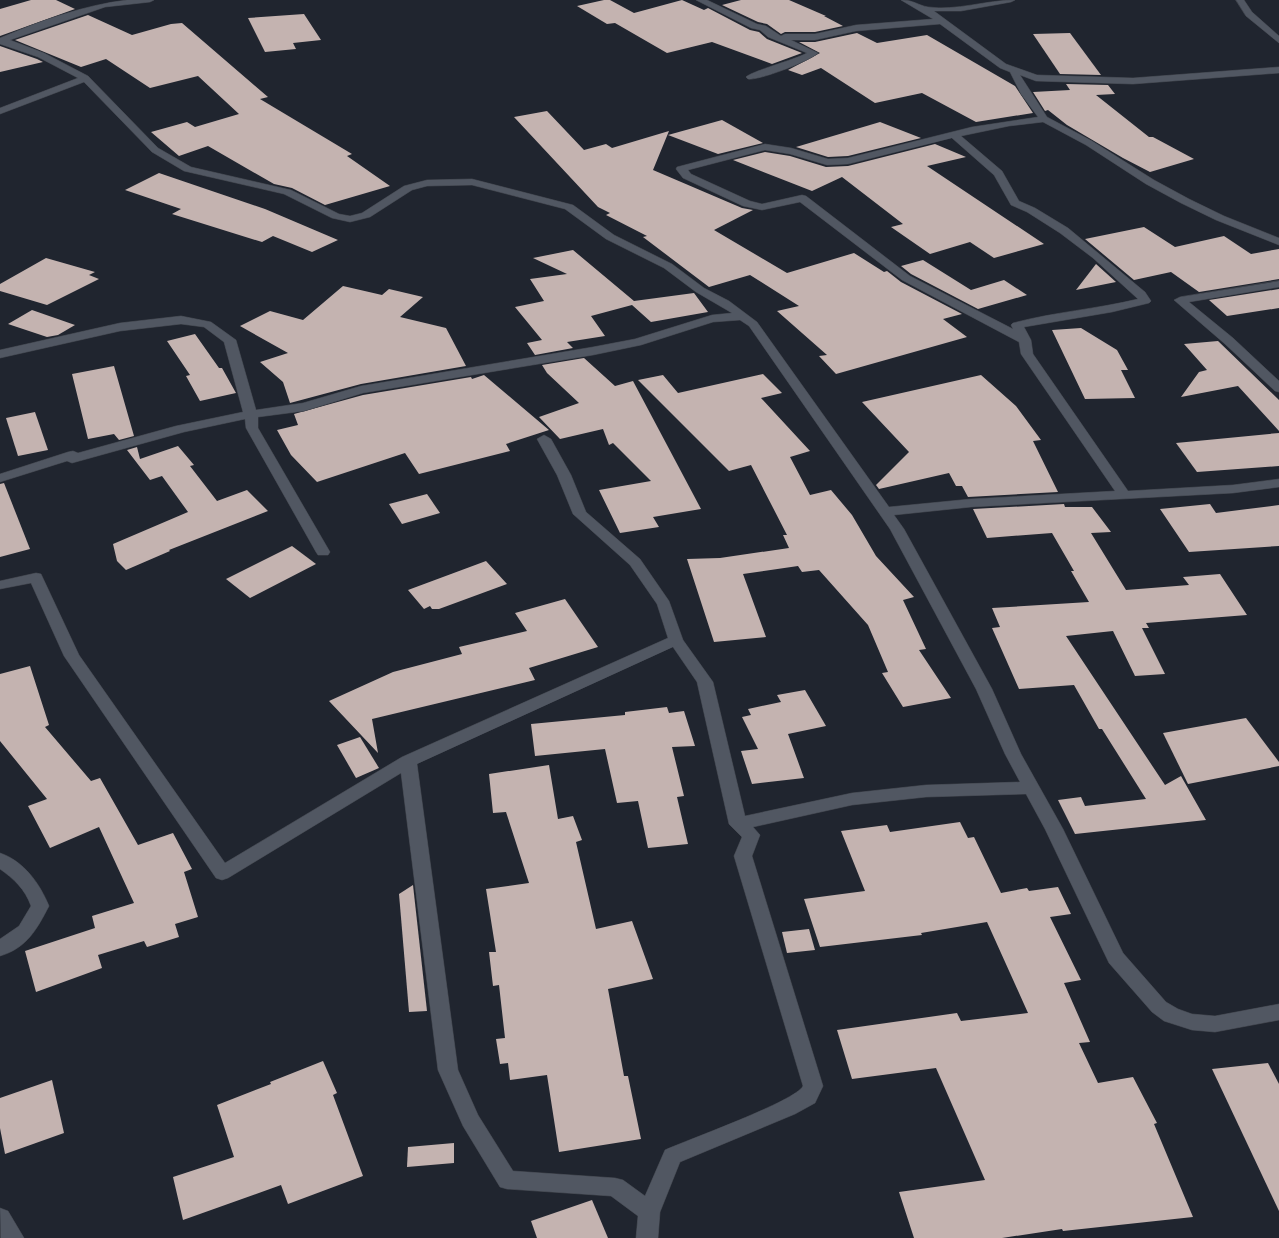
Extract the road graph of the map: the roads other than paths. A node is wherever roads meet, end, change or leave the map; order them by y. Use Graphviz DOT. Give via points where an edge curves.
graph roads {
  1 [pos="150,0"];
  2 [pos="700,0"];
  3 [pos="906,0"];
  4 [pos="1011,0"];
  5 [pos="1240,0"];
  6 [pos="926,9"];
  7 [pos="942,21"];
  8 [pos="1279,40"];
  9 [pos="1,41"];
  10 [pos="814,53"];
  11 [pos="1279,70"];
  12 [pos="1014,72"];
  13 [pos="751,76"];
  14 [pos="85,78"];
  15 [pos="0,111"];
  16 [pos="1044,120"];
  17 [pos="954,135"];
  18 [pos="1279,242"];
  19 [pos="1279,284"];
  20 [pos="725,303"];
  21 [pos="741,316"];
  22 [pos="712,319"];
  23 [pos="1025,340"];
  24 [pos="0,354"];
  25 [pos="1279,388"];
  26 [pos="251,416"];
  27 [pos="544,439"];
  28 [pos="0,478"];
  29 [pos="1279,483"];
  30 [pos="1124,495"];
  31 [pos="885,512"];
  32 [pos="323,552"];
  33 [pos="0,585"];
  34 [pos="676,640"];
  35 [pos="408,761"];
  36 [pos="1030,788"];
  37 [pos="738,824"];
  38 [pos="0,860"];
  39 [pos="0,949"];
  40 [pos="1279,1012"];
  41 [pos="650,1212"];
  42 [pos="0,1218"];
  43 [pos="13,1238"];
  44 [pos="647,1238"];
  1 -- 9 [label="street" via="104,5"];
  2 -- 10 [label="street"];
  3 -- 6 [label="street"];
  4 -- 6 [label="street" via="961,9"];
  5 -- 8 [label="street" via="1249,14"];
  6 -- 7 [label="street"];
  7 -- 10 [label="street" via="856,28 815,37 785,37"];
  7 -- 12 [label="street"];
  9 -- 14 [label="street" via="41,55"];
  10 -- 13 [label="street"];
  11 -- 12 [label="street" via="1133,81 1046,78"];
  12 -- 16 [label="street"];
  14 -- 15 [label="street"];
  14 -- 20 [label="street" via="155,150 188,169 287,192 336,216 350,219 366,215 408,188 445,183 481,184 569,207 610,237 668,266 700,290"];
  16 -- 17 [label="street" via="1009,123"];
  16 -- 18 [label="street" via="1185,201"];
  17 -- 23 [label="street" via="998,173 1015,203 1031,208 1056,224 1141,294 1145,301 1016,325"];
  17 -- 23 [label="street" via="848,161 827,162 791,150 765,147 681,169 686,176 746,204 762,206 802,198 906,278"];
  19 -- 25 [label="street" via="1180,300"];
  20 -- 21 [label="street"];
  20 -- 22 [label="street"];
  21 -- 22 [label="street"];
  21 -- 31 [label="street" via="753,324"];
  22 -- 26 [label="street" via="601,350 361,390 304,407"];
  23 -- 30 [label="street" via="1027,354"];
  24 -- 26 [label="street" via="120,327 182,320 207,324 230,340"];
  26 -- 28 [label="street" via="181,429 72,459 73,455"];
  26 -- 32 [label="street" via="252,428"];
  27 -- 34 [label="street" via="580,514 635,562 664,604"];
  29 -- 30 [label="street"];
  30 -- 31 [label="street" via="970,503"];
  31 -- 36 [label="street" via="984,689"];
  33 -- 35 [label="street" via="36,577 72,656 222,873"];
  34 -- 35 [label="street"];
  34 -- 37 [label="street" via="705,682"];
  35 -- 41 [label="street" via="448,1070 470,1120 508,1180 616,1187"];
  36 -- 37 [label="street" via="926,791 852,799"];
  36 -- 40 [label="street" via="1054,829 1116,958 1159,1007 1192,1022 1215,1024"];
  37 -- 41 [label="street" via="751,835 744,856 813,1086 808,1097 788,1108 672,1156"];
  38 -- 39 [label="street" via="32,885 40,906 26,931"];
  41 -- 44 [label="street"];
  42 -- 43 [label="street"];
}
